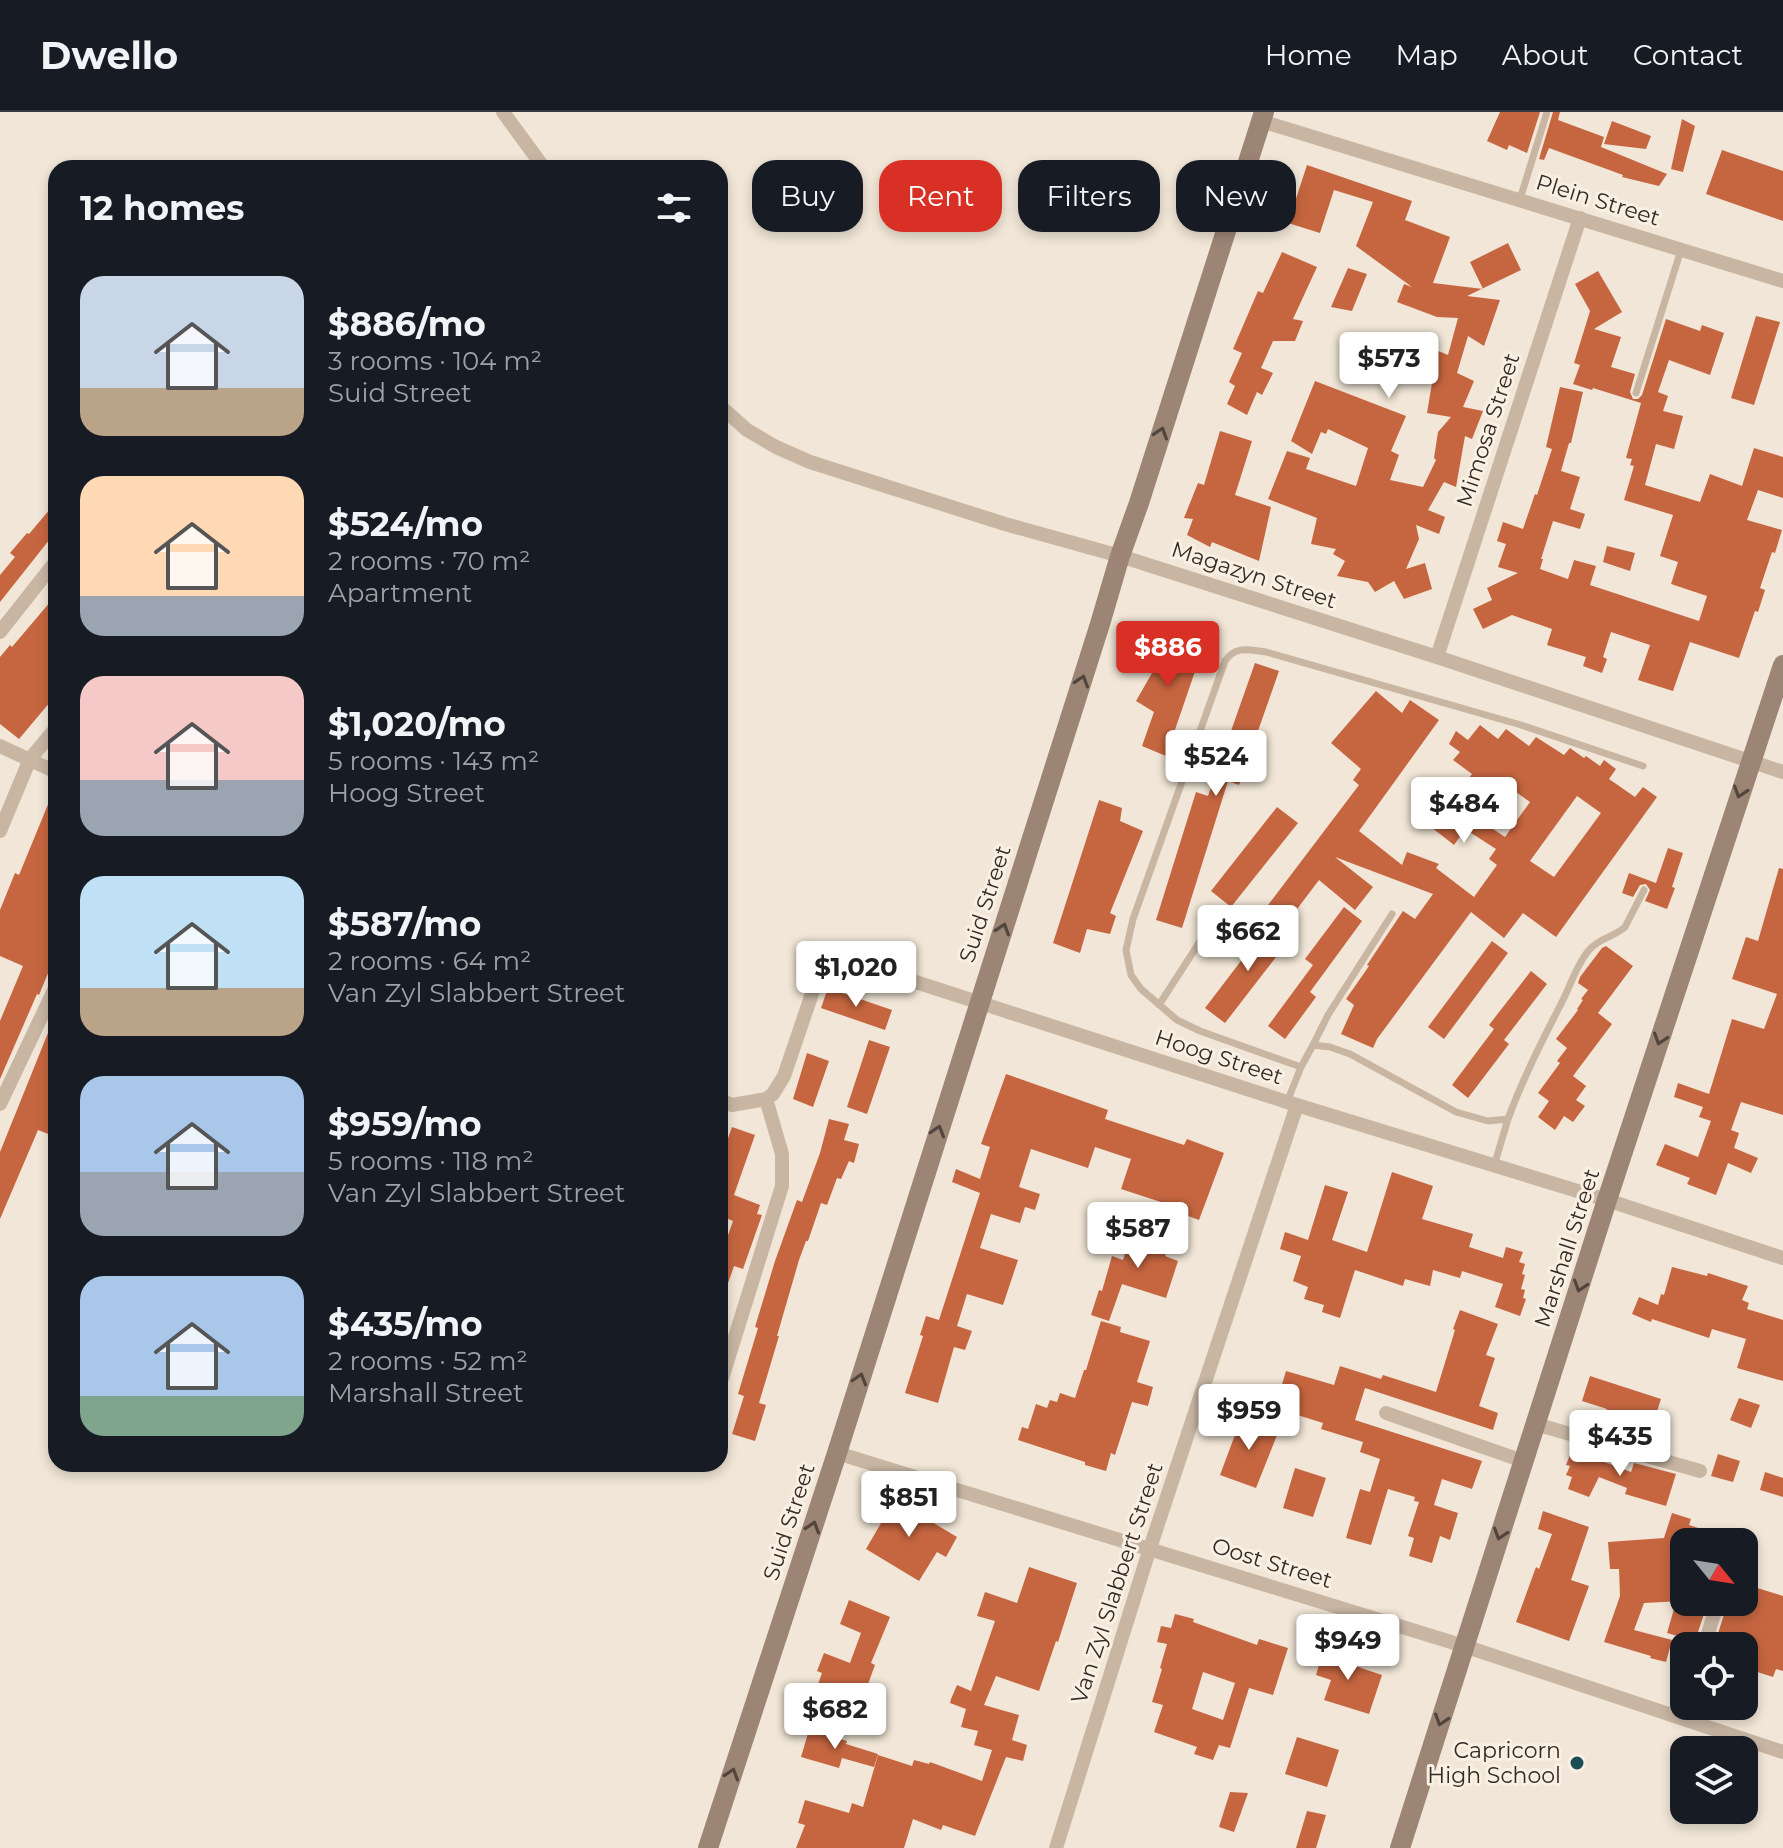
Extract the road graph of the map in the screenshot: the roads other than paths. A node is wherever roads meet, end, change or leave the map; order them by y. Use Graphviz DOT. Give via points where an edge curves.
graph roads {
  1 [pos="503,112"];
  2 [pos="1547,112"];
  3 [pos="1263,116"];
  4 [pos="538,160"];
  5 [pos="1520,199"];
  6 [pos="1580,218"];
  7 [pos="1681,250"];
  8 [pos="1783,281"];
  9 [pos="1636,393"];
  10 [pos="728,413"];
  11 [pos="1120,556"];
  12 [pos="48,571"];
  13 [pos="0,632"];
  14 [pos="1437,657"];
  15 [pos="1783,665"];
  16 [pos="48,738"];
  17 [pos="0,746"];
  18 [pos="30,759"];
  19 [pos="1750,761"];
  20 [pos="1643,766"];
  21 [pos="48,768"];
  22 [pos="1783,772"];
  23 [pos="0,831"];
  24 [pos="1644,890"];
  25 [pos="1392,914"];
  26 [pos="1217,915"];
  27 [pos="48,1003"];
  28 [pos="979,1003"];
  29 [pos="1159,1005"];
  30 [pos="1313,1045"];
  31 [pos="1301,1067"];
  32 [pos="766,1099"];
  33 [pos="728,1103"];
  34 [pos="0,1104"];
  35 [pos="1292,1104"];
  36 [pos="1508,1119"];
  37 [pos="1494,1166"];
  38 [pos="1607,1200"];
  39 [pos="1783,1258"];
  40 [pos="728,1359"];
  41 [pos="1386,1413"];
  42 [pos="1535,1424"];
  43 [pos="837,1453"];
  44 [pos="1523,1461"];
  45 [pos="1700,1471"];
  46 [pos="1150,1548"];
  47 [pos="1464,1646"];
  48 [pos="1670,1708"];
  49 [pos="1702,1720"];
  50 [pos="1783,1752"];
  51 [pos="708,1848"];
  52 [pos="1056,1848"];
  53 [pos="1400,1848"];
  1 -- 4 [label="street"];
  2 -- 5 [label="lane"];
  3 -- 5 [label="street, Plein Street"];
  11 -- 3 [label="street, Suid Street, one-way"];
  5 -- 6 [label="street, Plein Street"];
  6 -- 7 [label="street, Plein Street"];
  6 -- 14 [label="street, Mimosa Street"];
  7 -- 8 [label="street, Plein Street"];
  7 -- 9 [label="lane"];
  10 -- 11 [label="street, Magazyn Street" via="747,430 810,462"];
  11 -- 14 [label="street, Magazyn Street"];
  28 -- 11 [label="street, Suid Street, one-way"];
  12 -- 13 [label="street"];
  14 -- 19 [label="street, Magazyn Street"];
  15 -- 19 [label="street, Marshall Street"];
  16 -- 18 [label="street"];
  17 -- 18 [label="street"];
  18 -- 21 [label="street"];
  18 -- 23 [label="street"];
  19 -- 22 [label="street, Magazyn Street"];
  19 -- 38 [label="street, Marshall Street, one-way"];
  20 -- 29 [label="lane" via="1266,652 1234,651 1225,661 1126,950 1131,975"];
  24 -- 36 [label="lane" via="1625,927 1595,944 1583,959"];
  25 -- 30 [label="lane"];
  26 -- 29 [label="lane"];
  27 -- 34 [label="street"];
  28 -- 32 [label="street, Hoog Street" via="857,963 832,965 817,979 784,1076"];
  28 -- 35 [label="street, Hoog Street"];
  43 -- 28 [label="street, Suid Street, one-way"];
  29 -- 31 [label="lane" via="1200,1031"];
  30 -- 31 [label="lane"];
  30 -- 36 [label="lane" via="1350,1054 1456,1112 1488,1121"];
  31 -- 35 [label="lane"];
  32 -- 33 [label="street"];
  32 -- 40 [label="street" via="782,1154 782,1186"];
  35 -- 37 [label="street, Hoog Street"];
  35 -- 46 [label="street, Van Zyl Slabbert Street"];
  36 -- 37 [label="lane"];
  37 -- 38 [label="street, Hoog Street"];
  38 -- 39 [label="street, Hoog Street"];
  38 -- 42 [label="street, Marshall Street, one-way"];
  41 -- 44 [label="street"];
  42 -- 44 [label="street, Marshall Street"];
  42 -- 45 [label="street"];
  43 -- 46 [label="street, Oost Street"];
  51 -- 43 [label="street, Suid Street, one-way"];
  44 -- 47 [label="street, Marshall Street, one-way"];
  46 -- 47 [label="street, Oost Street"];
  46 -- 52 [label="street, Van Zyl Slabbert Street"];
  47 -- 48 [label="street, Oost Street"];
  47 -- 53 [label="street, Marshall Street, one-way"];
  49 -- 50 [label="street, Oost Street"];
}
